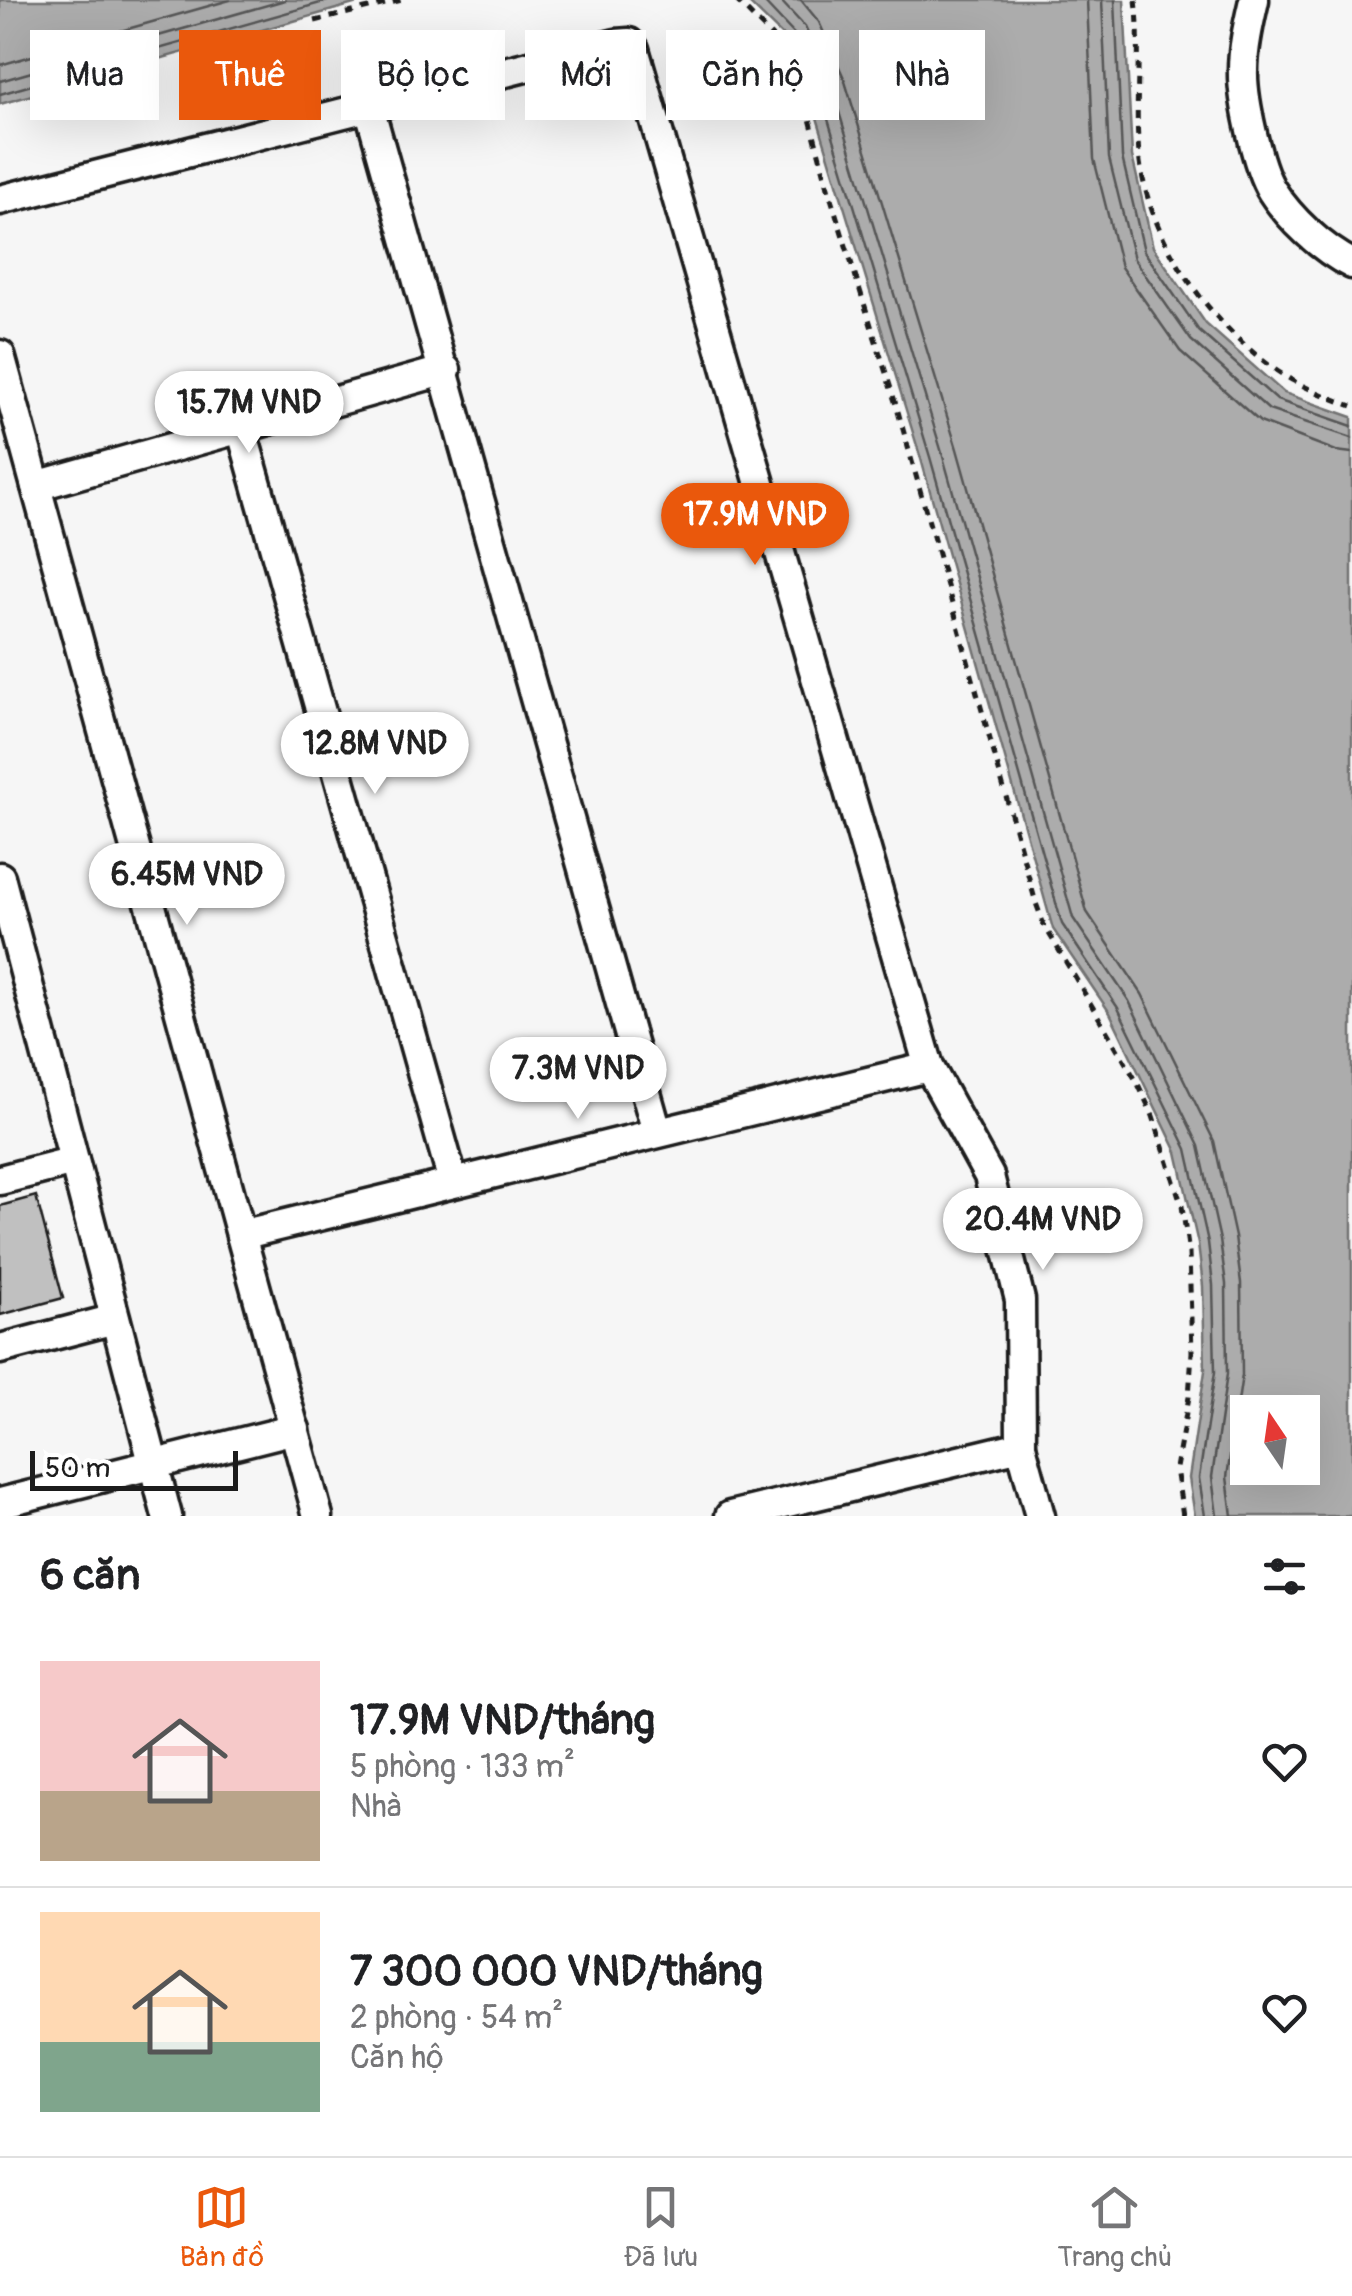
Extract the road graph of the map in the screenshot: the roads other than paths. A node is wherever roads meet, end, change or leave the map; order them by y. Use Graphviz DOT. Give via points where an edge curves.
graph roads {
  1 [pos="1254,0"];
  2 [pos="505,72"];
  3 [pos="341,114"];
  4 [pos="374,120"];
  5 [pos="0,200"];
  6 [pos="1352,264"];
  7 [pos="0,356"];
  8 [pos="446,370"];
  9 [pos="241,428"];
  10 [pos="36,486"];
  11 [pos="0,877"];
  12 [pos="8,941"];
  13 [pos="929,1067"];
  14 [pos="657,1132"];
  15 [pos="74,1161"];
  16 [pos="0,1180"];
  17 [pos="454,1182"];
  18 [pos="241,1235"];
  19 [pos="115,1319"];
  20 [pos="0,1349"];
  21 [pos="294,1429"];
  22 [pos="1020,1446"];
  23 [pos="153,1464"];
  24 [pos="0,1503"];
  25 [pos="761,1512"];
  26 [pos="167,1516"];
  27 [pos="318,1516"];
  28 [pos="730,1516"];
  29 [pos="1040,1516"];
  1 -- 6 [label="street" via="1244,52 1246,111 1270,188 1300,224"];
  2 -- 13 [label="street" via="616,44 634,49"];
  3 -- 5 [label="street"];
  4 -- 8 [label="street"];
  7 -- 10 [label="street"];
  8 -- 9 [label="street"];
  8 -- 14 [label="street"];
  9 -- 10 [label="street"];
  9 -- 17 [label="street"];
  10 -- 18 [label="street"];
  11 -- 12 [label="street"];
  12 -- 15 [label="street"];
  13 -- 14 [label="street"];
  13 -- 22 [label="street" via="989,1176 1020,1300"];
  14 -- 17 [label="street"];
  15 -- 16 [label="street"];
  15 -- 19 [label="street"];
  17 -- 18 [label="street"];
  18 -- 21 [label="street"];
  19 -- 20 [label="street"];
  19 -- 23 [label="street"];
  21 -- 23 [label="street"];
  21 -- 27 [label="street"];
  22 -- 25 [label="street"];
  22 -- 29 [label="street"];
  23 -- 24 [label="street"];
  23 -- 26 [label="street"];
  25 -- 28 [label="street"];
}
